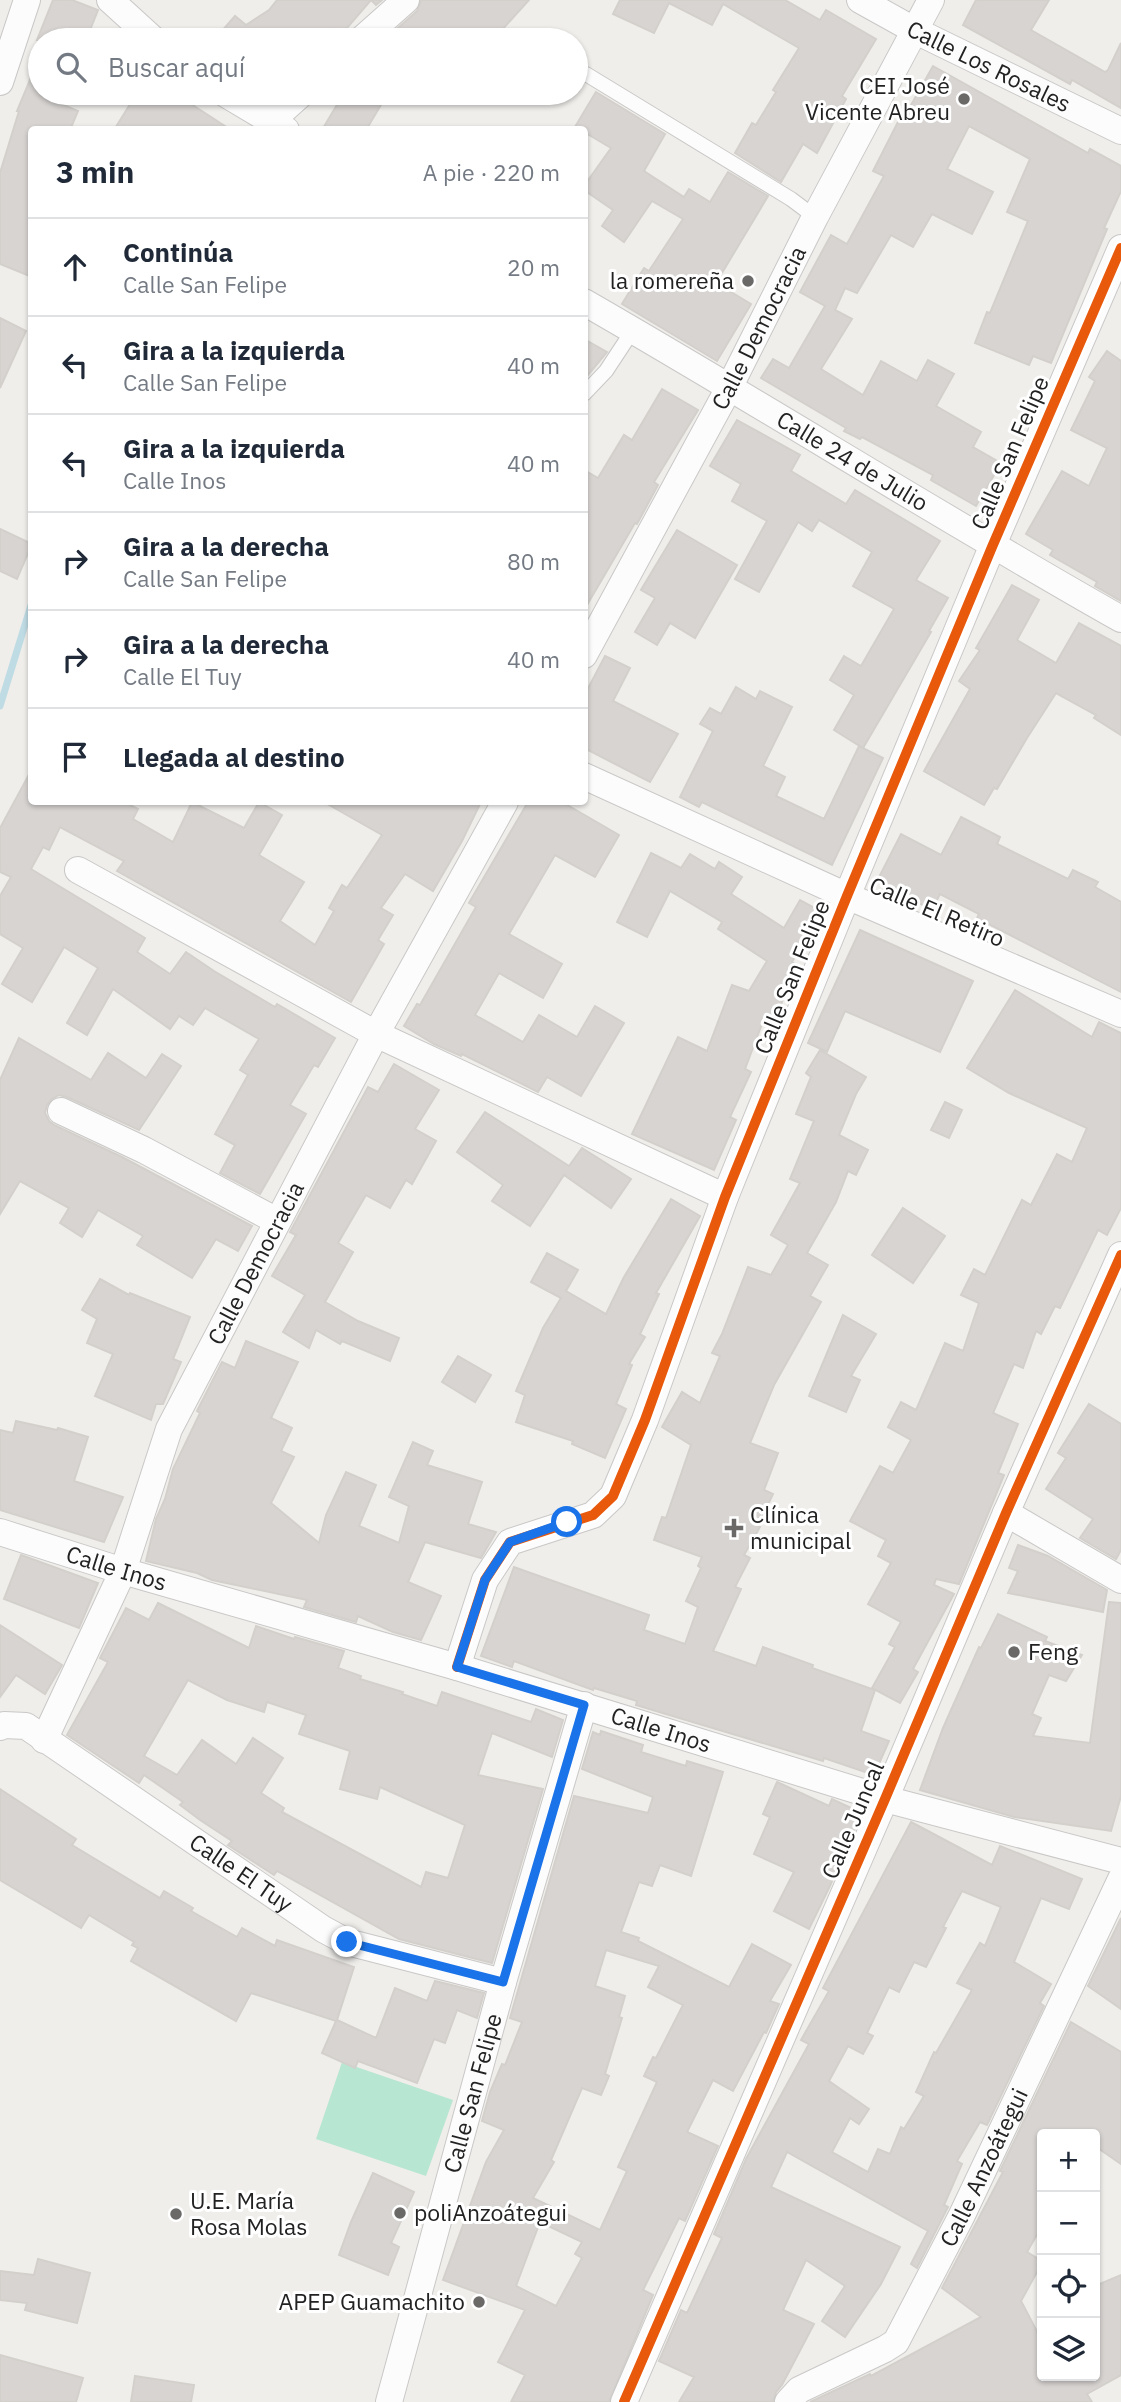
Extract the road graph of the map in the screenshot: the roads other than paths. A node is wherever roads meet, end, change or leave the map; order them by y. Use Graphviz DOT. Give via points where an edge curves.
graph roads {
  1 [pos="27,0"];
  2 [pos="110,0"];
  3 [pos="406,0"];
  4 [pos="860,0"];
  5 [pos="931,0"];
  6 [pos="141,28"];
  7 [pos="374,28"];
  8 [pos="914,30"];
  9 [pos="588,75"];
  10 [pos="0,82"];
  11 [pos="245,105"];
  12 [pos="293,105"];
  13 [pos="279,125"];
  14 [pos="1121,131"];
  15 [pos="815,217"];
  16 [pos="1121,248"];
  17 [pos="588,304"];
  18 [pos="633,330"];
  19 [pos="730,386"];
  20 [pos="588,390"];
  21 [pos="992,547"];
  22 [pos="1121,619"];
  23 [pos="588,648"];
  24 [pos="588,778"];
  25 [pos="503,805"];
  26 [pos="78,870"];
  27 [pos="847,896"];
  28 [pos="1121,1014"];
  29 [pos="376,1034"];
  30 [pos="61,1111"];
  31 [pos="725,1197"];
  32 [pos="276,1221"];
  33 [pos="1121,1255"];
  34 [pos="1006,1513"];
  35 [pos="0,1532"];
  36 [pos="124,1571"];
  37 [pos="1121,1580"];
  38 [pos="457,1667"];
  39 [pos="584,1705"];
  40 [pos="0,1727"];
  41 [pos="44,1740"];
  42 [pos="885,1799"];
  43 [pos="1121,1861"];
  44 [pos="1121,1879"];
  45 [pos="503,1982"];
  46 [pos="389,2402"];
  47 [pos="624,2402"];
  48 [pos="788,2402"];
  1 -- 10 [label="street"];
  2 -- 6 [label="street"];
  3 -- 7 [label="street"];
  4 -- 8 [label="street, Calle Los Rosales"];
  5 -- 8 [label="street, Calle Democracia"];
  8 -- 14 [label="street, Calle Los Rosales"];
  8 -- 15 [label="street, Calle Democracia"];
  9 -- 15 [label="lane"];
  11 -- 13 [label="street"];
  12 -- 13 [label="street"];
  15 -- 19 [label="street, Calle Democracia"];
  16 -- 21 [label="street, Calle San Felipe"];
  17 -- 18 [label="street, Calle 24 de Julio"];
  18 -- 19 [label="street, Calle 24 de Julio"];
  18 -- 20 [label="lane" via="607,371"];
  19 -- 21 [label="street, Calle 24 de Julio"];
  19 -- 23 [label="street, Calle Democracia"];
  21 -- 22 [label="street, Calle 24 de Julio"];
  21 -- 27 [label="street, Calle San Felipe"];
  24 -- 27 [label="street, Calle El Retiro"];
  25 -- 29 [label="street, Calle Democracia"];
  26 -- 29 [label="street"];
  27 -- 28 [label="street, Calle El Retiro"];
  27 -- 31 [label="street, Calle San Felipe"];
  29 -- 31 [label="street"];
  29 -- 32 [label="street, Calle Democracia"];
  30 -- 32 [label="street"];
  31 -- 38 [label="street, Calle San Felipe" via="613,1496 593,1515 510,1542 485,1580"];
  32 -- 36 [label="street, Calle Democracia" via="169,1429"];
  33 -- 34 [label="street, Calle Juncal"];
  34 -- 37 [label="street"];
  34 -- 42 [label="street, Calle Juncal"];
  35 -- 36 [label="street, Calle Inos"];
  36 -- 38 [label="street, Calle Inos"];
  36 -- 41 [label="street, Calle Democracia"];
  38 -- 39 [label="street, Calle Inos"];
  39 -- 42 [label="street, Calle Inos"];
  39 -- 45 [label="street, Calle San Felipe"];
  40 -- 41 [label="street, Calle El Tuy" via="26,1726"];
  41 -- 45 [label="street, Calle El Tuy" via="347,1942"];
  42 -- 43 [label="street, Calle Inos"];
  42 -- 47 [label="street, Calle Juncal"];
  44 -- 48 [label="street, Calle Anzoátegui" via="962,2215 896,2342 799,2390"];
  45 -- 46 [label="street, Calle San Felipe"];
}
